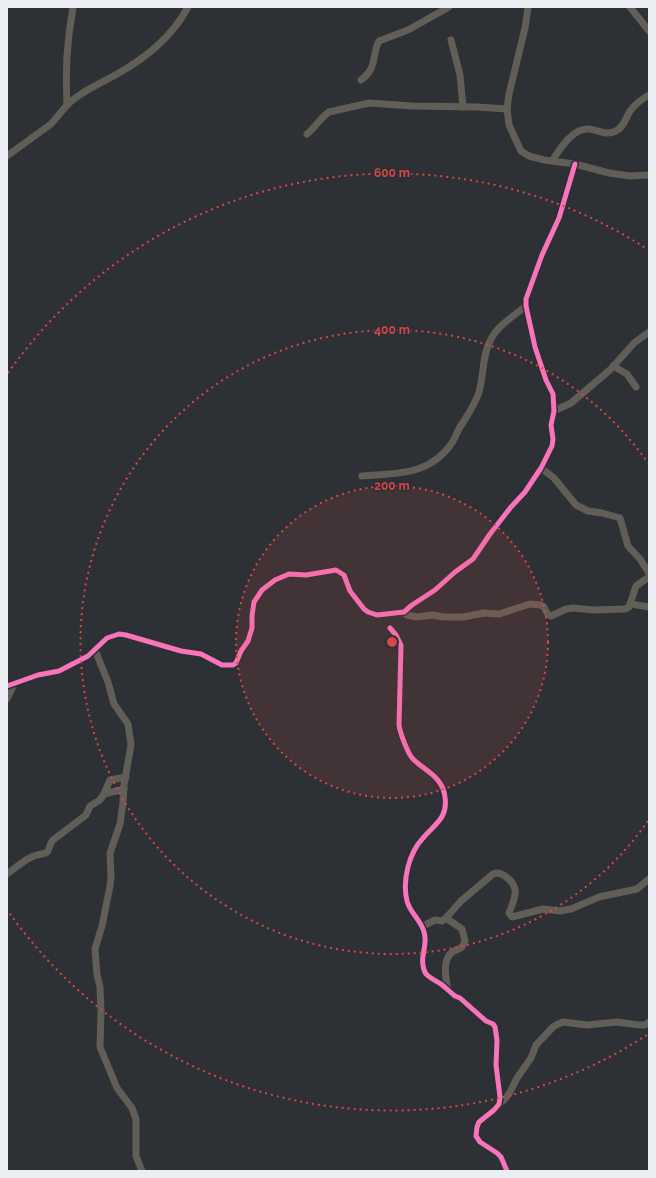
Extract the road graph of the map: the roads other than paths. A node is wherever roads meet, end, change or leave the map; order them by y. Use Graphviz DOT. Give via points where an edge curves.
graph roads {
  1 [pos="73,7"];
  2 [pos="188,7"];
  3 [pos="449,7"];
  4 [pos="528,7"];
  5 [pos="630,7"];
  6 [pos="649,32"];
  7 [pos="451,40"];
  8 [pos="362,80"];
  9 [pos="649,95"];
  10 [pos="67,105"];
  11 [pos="463,107"];
  12 [pos="507,109"];
  13 [pos="307,134"];
  14 [pos="7,156"];
  15 [pos="552,161"];
  16 [pos="575,164"];
  17 [pos="649,175"];
  18 [pos="526,306"];
  19 [pos="649,332"];
  20 [pos="613,366"];
  21 [pos="636,387"];
  22 [pos="554,411"];
  23 [pos="541,468"];
  24 [pos="362,476"];
  25 [pos="649,573"];
  26 [pos="649,576"];
  27 [pos="630,604"];
  28 [pos="649,607"];
  29 [pos="404,612"];
  30 [pos="390,628"];
  31 [pos="95,650"];
  32 [pos="10,685"];
  33 [pos="7,699"];
  34 [pos="126,777"];
  35 [pos="124,788"];
  36 [pos="104,794"];
  37 [pos="7,874"];
  38 [pos="649,879"];
  39 [pos="446,918"];
  40 [pos="422,926"];
  41 [pos="448,990"];
  42 [pos="649,1022"];
  43 [pos="499,1104"];
  44 [pos="142,1171"];
  45 [pos="507,1171"];
  1 -- 10 [label="street" via="66,58"];
  2 -- 10 [label="street" via="168,36 144,58 74,98"];
  3 -- 8 [label="street" via="408,30 379,41 373,66"];
  4 -- 12 [label="street"];
  5 -- 6 [label="street"];
  7 -- 11 [label="street" via="460,75"];
  9 -- 15 [label="street" via="634,106 617,131 580,131 570,138"];
  10 -- 14 [label="street" via="51,124"];
  11 -- 12 [label="street"];
  11 -- 13 [label="street" via="363,104 329,112"];
  12 -- 15 [label="street" via="509,125 521,151 529,156"];
  15 -- 16 [label="street"];
  16 -- 17 [label="street" via="619,175"];
  16 -- 18 [label="street" via="562,210 542,255 526,299"];
  18 -- 22 [label="street" via="536,352 553,394"];
  18 -- 24 [label="street" via="490,340 476,402 452,443 443,453 420,469 396,474"];
  19 -- 20 [label="street" via="634,343"];
  20 -- 21 [label="street" via="627,374"];
  20 -- 22 [label="street" via="571,403"];
  22 -- 23 [label="street" via="551,426 552,446"];
  23 -- 25 [label="street" via="554,478 576,505 588,511 620,518 628,546"];
  23 -- 29 [label="street" via="473,559"];
  26 -- 27 [label="street" via="636,586"];
  27 -- 28 [label="street"];
  27 -- 29 [label="street" via="629,607 620,609 566,609 549,616 542,605 530,604 499,614 484,613 463,617 417,617"];
  29 -- 31 [label="street" via="378,616 368,612 352,595 344,575 336,570 306,575 289,574 283,575 257,595 248,641 233,665 222,665 201,654 124,635 107,638"];
  30 -- 40 [label="street" via="400,639 401,645 398,725 408,752 437,778 445,796 441,820 418,844 407,874 407,900 410,911"];
  31 -- 32 [label="street" via="59,671"];
  31 -- 34 [label="street" via="114,704 128,724 131,745"];
  32 -- 33 [label="street"];
  34 -- 35 [label="street"];
  34 -- 36 [label="street" via="110,780"];
  35 -- 36 [label="street"];
  35 -- 44 [label="street" via="120,824 110,853 110,886 95,949 100,987 100,1047 117,1088 132,1108 136,1119 136,1156"];
  36 -- 37 [label="street" via="90,806 84,818 49,844 46,853 32,856"];
  38 -- 39 [label="street" via="637,889 599,897 571,909 543,909 512,917 509,913 515,896 515,887 509,879 497,873 460,901"];
  39 -- 40 [label="street"];
  39 -- 41 [label="street" via="462,929 465,941 447,960"];
  40 -- 41 [label="street" via="426,937 422,956 425,973"];
  41 -- 43 [label="street" via="495,1028"];
  42 -- 43 [label="street" via="639,1025 616,1022 558,1024 536,1045 510,1092"];
  43 -- 45 [label="street" via="479,1122 476,1136 480,1142 501,1157"];
}
